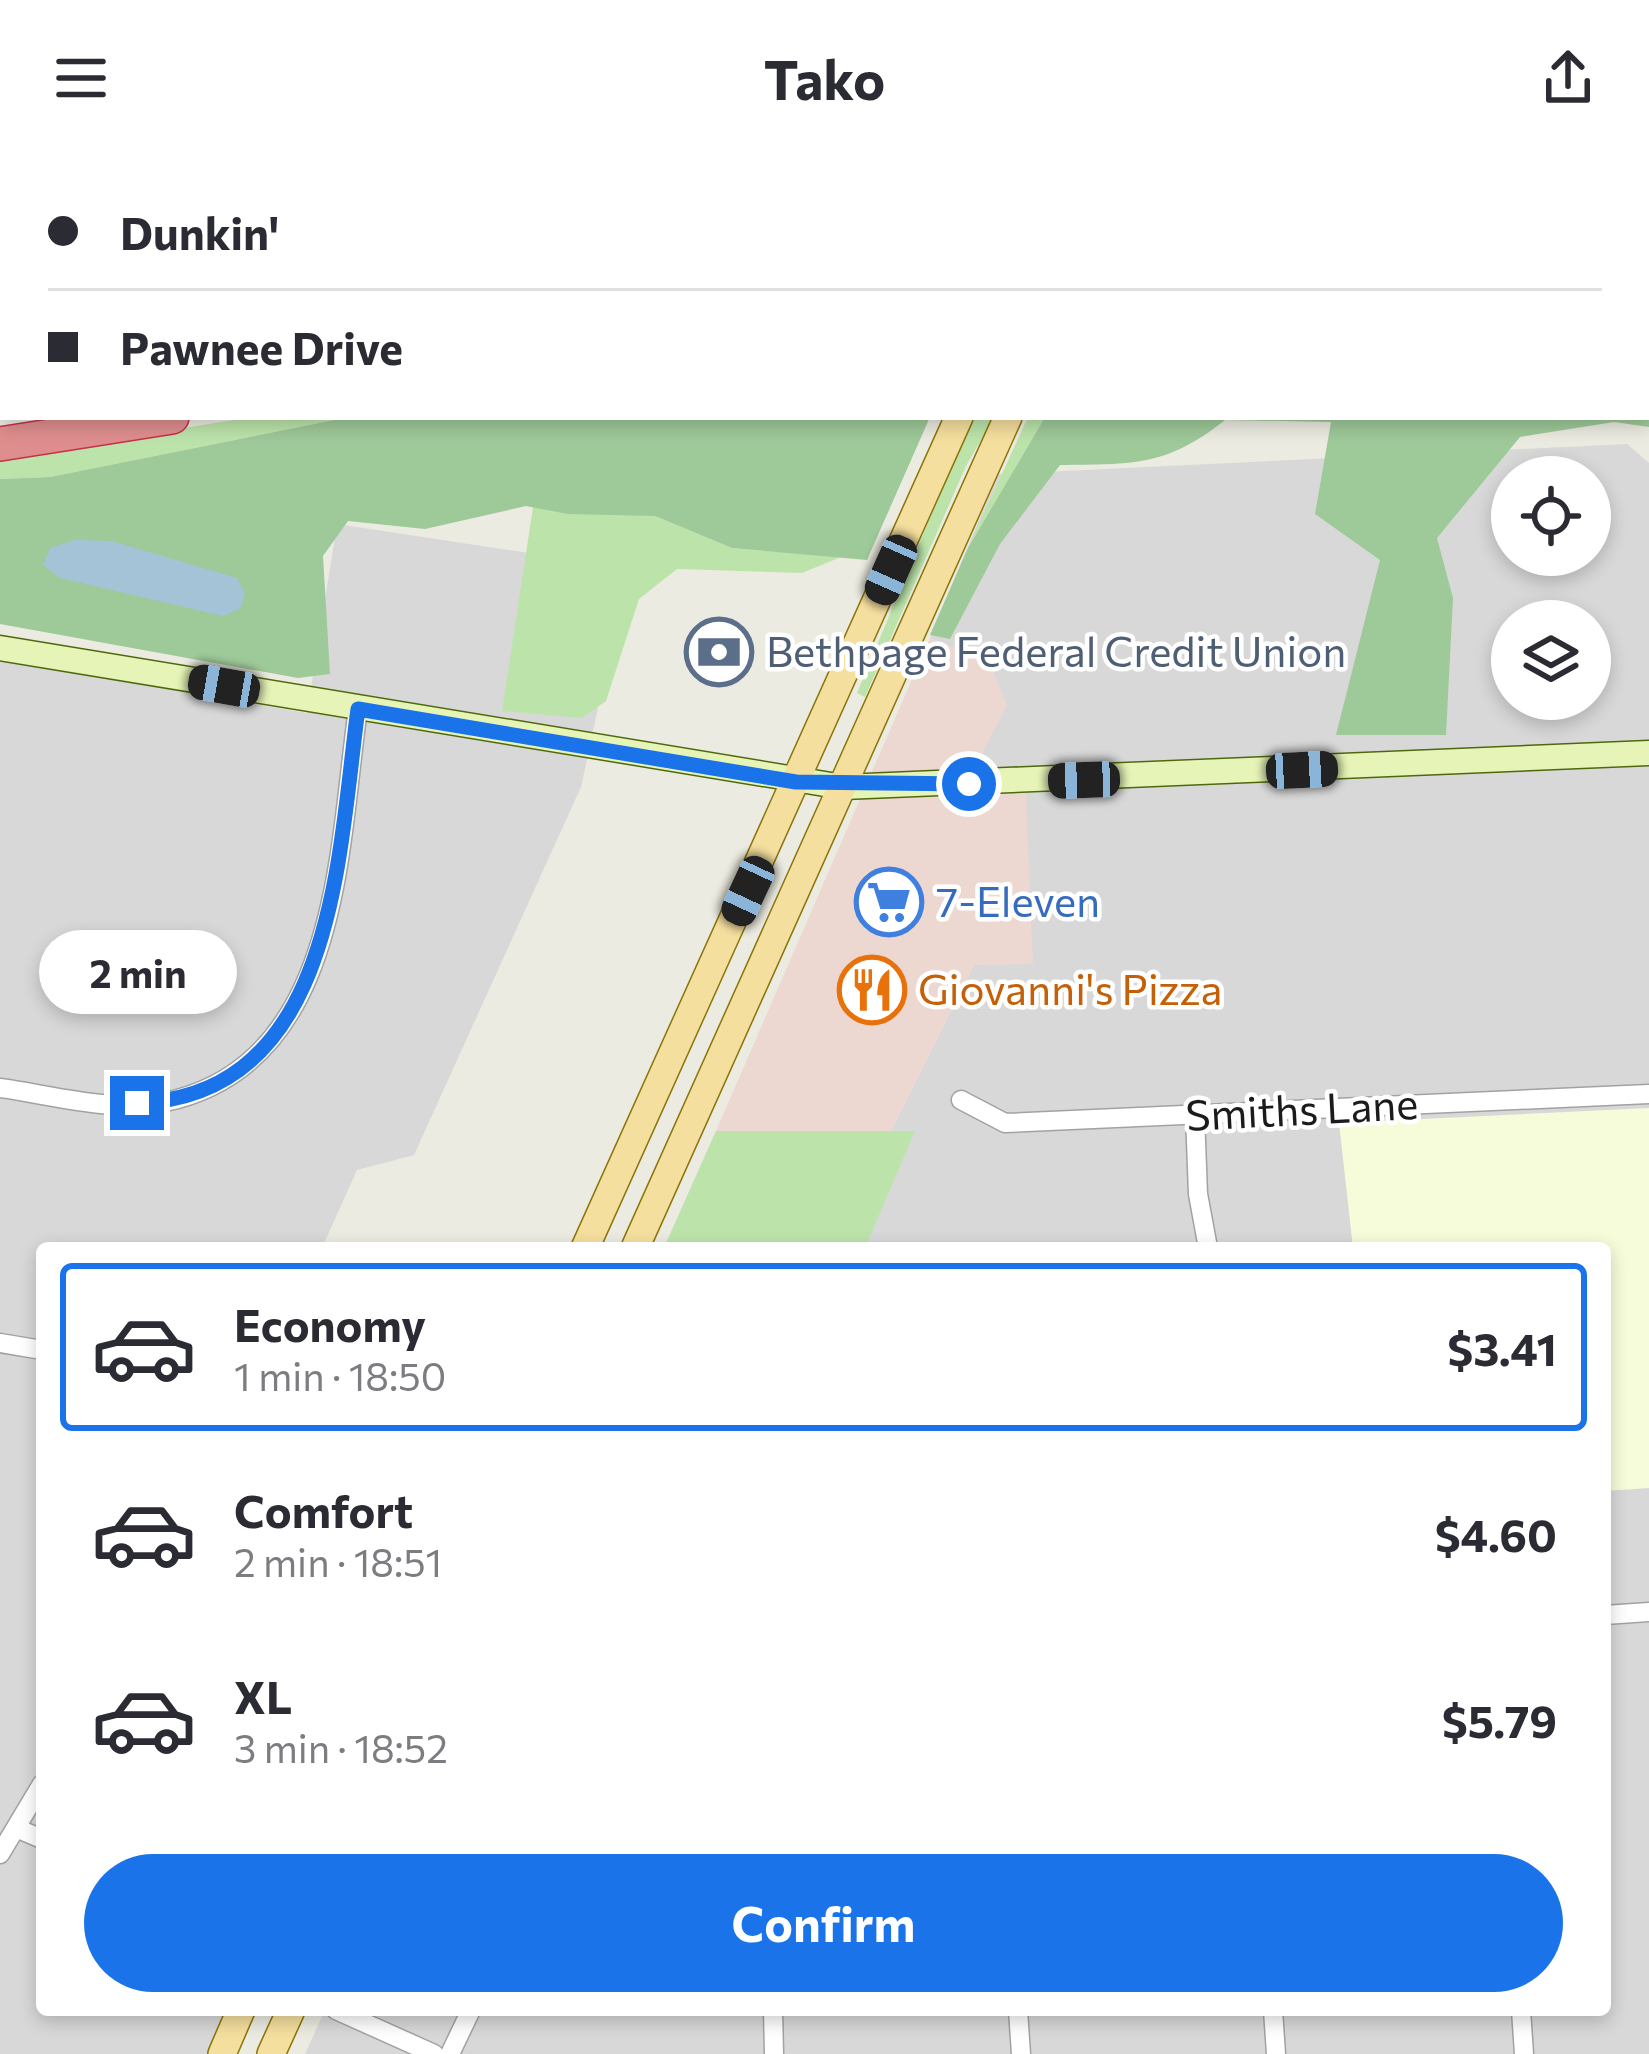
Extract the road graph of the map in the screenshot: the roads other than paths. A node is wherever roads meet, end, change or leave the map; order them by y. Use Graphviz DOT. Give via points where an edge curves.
graph roads {
  1 [pos="152,420"];
  2 [pos="958,420"];
  3 [pos="1007,420"];
  4 [pos="0,443"];
  5 [pos="0,648"];
  6 [pos="358,709"];
  7 [pos="1649,753"];
  8 [pos="796,782"];
  9 [pos="843,787"];
  10 [pos="0,1088"];
  11 [pos="1649,1094"];
  12 [pos="961,1100"];
  13 [pos="1195,1115"];
  14 [pos="588,1242"];
  15 [pos="638,1242"];
  16 [pos="1207,1242"];
  17 [pos="0,1343"];
  18 [pos="36,1349"];
  19 [pos="1649,1612"];
  20 [pos="1611,1615"];
  21 [pos="36,1794"];
  22 [pos="16,1828"];
  23 [pos="36,1836"];
  24 [pos="0,1853"];
  25 [pos="238,2016"];
  26 [pos="288,2016"];
  27 [pos="349,2016"];
  28 [pos="468,2016"];
  29 [pos="773,2016"];
  30 [pos="1018,2016"];
  31 [pos="1273,2016"];
  32 [pos="1521,2016"];
  33 [pos="221,2054"];
  34 [pos="271,2054"];
  35 [pos="434,2054"];
  36 [pos="450,2054"];
  37 [pos="775,2054"];
  38 [pos="1021,2054"];
  39 [pos="1276,2054"];
  40 [pos="1524,2054"];
  1 -- 4 [label="highway"];
  2 -- 8 [label="main road"];
  3 -- 9 [label="main road"];
  5 -- 6 [label="main road"];
  6 -- 8 [label="main road"];
  6 -- 10 [label="street" via="315,967 294,1012 260,1051 212,1085 164,1102 110,1104"];
  7 -- 9 [label="main road"];
  8 -- 9 [label="main road"];
  8 -- 14 [label="main road"];
  9 -- 15 [label="main road"];
  11 -- 13 [label="street, Smiths Lane"];
  12 -- 13 [label="street, Smiths Lane" via="1005,1123"];
  13 -- 16 [label="street"];
  17 -- 18 [label="street"];
  19 -- 20 [label="street"];
  21 -- 22 [label="street"];
  22 -- 23 [label="street"];
  22 -- 24 [label="street"];
  25 -- 33 [label="main road"];
  26 -- 34 [label="main road"];
  27 -- 35 [label="street"];
  28 -- 36 [label="street"];
  29 -- 37 [label="street"];
  30 -- 38 [label="street"];
  31 -- 39 [label="street"];
  32 -- 40 [label="street"];
}
